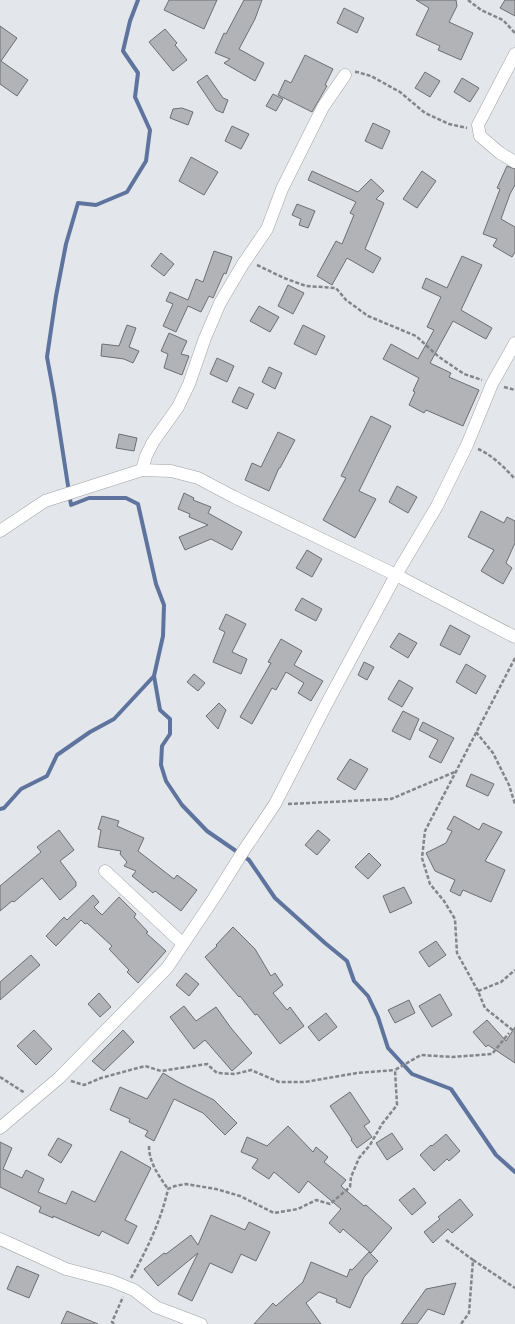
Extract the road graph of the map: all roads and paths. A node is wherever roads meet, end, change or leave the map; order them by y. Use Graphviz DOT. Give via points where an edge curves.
graph roads {
  1 [pos="468,0"];
  2 [pos="515,33"];
  3 [pos="515,54"];
  4 [pos="345,75"];
  5 [pos="479,131"];
  6 [pos="515,162"];
  7 [pos="246,260"];
  8 [pos="515,343"];
  9 [pos="492,384"];
  10 [pos="515,390"];
  11 [pos="467,445"];
  12 [pos="142,470"];
  13 [pos="515,479"];
  14 [pos="0,531"];
  15 [pos="396,575"];
  16 [pos="515,637"];
  17 [pos="515,658"];
  18 [pos="476,732"];
  19 [pos="458,770"];
  20 [pos="275,804"];
  21 [pos="515,804"];
  22 [pos="105,871"];
  23 [pos="183,944"];
  24 [pos="515,970"];
  25 [pos="478,991"];
  26 [pos="515,1032"];
  27 [pos="509,1033"];
  28 [pos="395,1070"];
  29 [pos="0,1077"];
  30 [pos="60,1078"];
  31 [pos="34,1099"];
  32 [pos="0,1128"];
  33 [pos="149,1146"];
  34 [pos="168,1189"];
  35 [pos="0,1239"];
  36 [pos="446,1240"];
  37 [pos="473,1260"];
  38 [pos="127,1287"];
  39 [pos="515,1288"];
  40 [pos="114,1324"];
  41 [pos="201,1324"];
  42 [pos="461,1324"];
  1 -- 2 [label="path" via="481,10 503,20"];
  3 -- 5 [label="street" via="478,125"];
  4 -- 5 [label="path" via="357,72 371,76 400,92 425,113 449,124"];
  4 -- 7 [label="street" via="320,113 282,189 267,229"];
  5 -- 6 [label="street" via="480,136"];
  7 -- 9 [label="path" via="306,286 336,288 346,300 368,316 416,336 439,357 464,374"];
  7 -- 12 [label="street" via="220,303 178,407 153,442"];
  8 -- 9 [label="street"];
  9 -- 10 [label="path"];
  9 -- 11 [label="street"];
  11 -- 13 [label="path" via="483,451"];
  11 -- 15 [label="street" via="437,506"];
  12 -- 14 [label="street" via="45,501"];
  12 -- 15 [label="street" via="171,470 198,478"];
  15 -- 16 [label="street"];
  15 -- 20 [label="street"];
  17 -- 18 [label="path"];
  18 -- 19 [label="path"];
  18 -- 21 [label="path" via="493,753 509,784"];
  19 -- 20 [label="path" via="391,799"];
  19 -- 25 [label="path" via="425,831 422,858 430,884 455,919 457,953"];
  20 -- 23 [label="street"];
  22 -- 23 [label="street"];
  23 -- 30 [label="street" via="167,968"];
  24 -- 25 [label="path" via="501,982"];
  25 -- 26 [label="path" via="485,1008"];
  27 -- 28 [label="path" via="492,1054 452,1057 421,1055"];
  28 -- 30 [label="path" via="304,1082 279,1082 251,1070 235,1074 217,1073 207,1064 161,1071 144,1066 84,1085"];
  28 -- 34 [label="path" via="397,1105 359,1158 351,1177 350,1187 330,1204 316,1200 298,1209 274,1213 240,1196 216,1189 186,1184"];
  29 -- 31 [label="path"];
  30 -- 31 [label="street"];
  31 -- 32 [label="street"];
  33 -- 34 [label="path" via="149,1156"];
  34 -- 38 [label="path" via="149,1245"];
  35 -- 38 [label="street" via="66,1269"];
  36 -- 37 [label="path"];
  37 -- 39 [label="path"];
  37 -- 42 [label="path" via="469,1313"];
  38 -- 40 [label="path" via="112,1322"];
  38 -- 41 [label="street" via="156,1307"];
}
